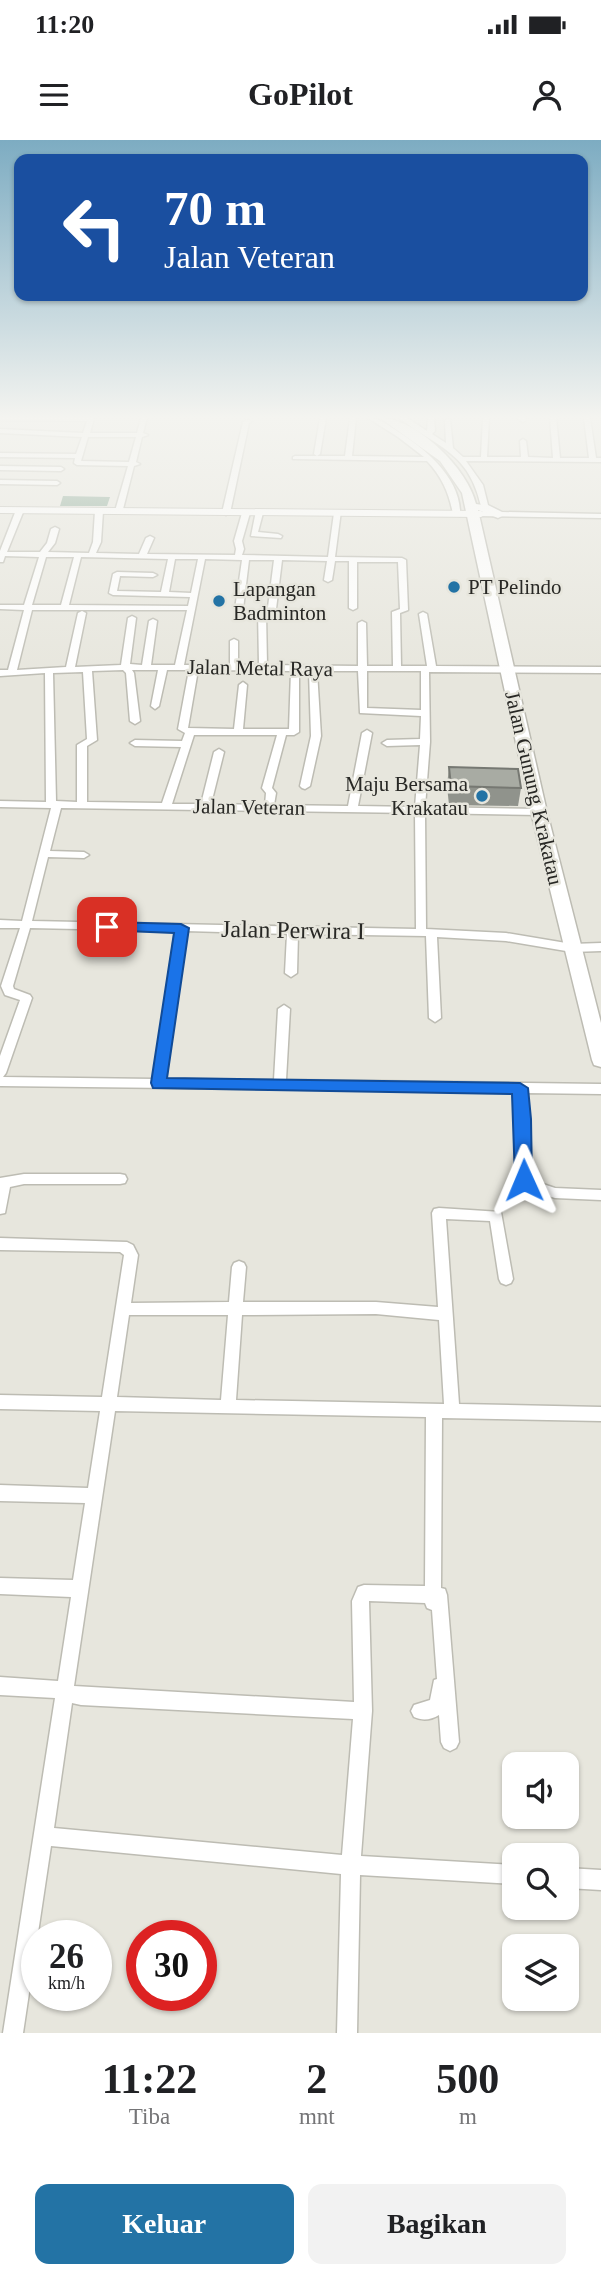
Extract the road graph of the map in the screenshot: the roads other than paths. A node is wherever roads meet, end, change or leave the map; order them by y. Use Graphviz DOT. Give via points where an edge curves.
graph roads {
  1 [pos="123,506"];
  2 [pos="231,506"];
  3 [pos="464,506"];
  4 [pos="469,506"];
  5 [pos="470,506"];
  6 [pos="486,506"];
  7 [pos="0,510"];
  8 [pos="20,510"];
  9 [pos="99,511"];
  10 [pos="122,511"];
  11 [pos="470,512"];
  12 [pos="230,513"];
  13 [pos="246,513"];
  14 [pos="259,513"];
  15 [pos="338,513"];
  16 [pos="503,515"];
  17 [pos="601,516"];
  18 [pos="55,529"];
  19 [pos="278,536"];
  20 [pos="150,538"];
  21 [pos="44,555"];
  22 [pos="78,555"];
  23 [pos="92,555"];
  24 [pos="121,556"];
  25 [pos="142,556"];
  26 [pos="1,557"];
  27 [pos="172,557"];
  28 [pos="202,557"];
  29 [pos="242,557"];
  30 [pos="278,558"];
  31 [pos="331,559"];
  32 [pos="353,560"];
  33 [pos="117,575"];
  34 [pos="153,575"];
  35 [pos="328,580"];
  36 [pos="164,595"];
  37 [pos="195,595"];
  38 [pos="0,607"];
  39 [pos="28,607"];
  40 [pos="64,607"];
  41 [pos="192,608"];
  42 [pos="353,608"];
  43 [pos="239,609"];
  44 [pos="83,610"];
  45 [pos="423,614"];
  46 [pos="132,618"];
  47 [pos="153,621"];
  48 [pos="362,623"];
  49 [pos="234,641"];
  50 [pos="125,667"];
  51 [pos="146,667"];
  52 [pos="163,667"];
  53 [pos="194,667"];
  54 [pos="70,668"];
  55 [pos="87,668"];
  56 [pos="179,668"];
  57 [pos="234,668"];
  58 [pos="263,668"];
  59 [pos="295,669"];
  60 [pos="313,669"];
  61 [pos="49,670"];
  62 [pos="362,670"];
  63 [pos="397,670"];
  64 [pos="429,670"];
  65 [pos="514,670"];
  66 [pos="601,670"];
  67 [pos="12,672"];
  68 [pos="0,673"];
  69 [pos="243,685"];
  70 [pos="155,706"];
  71 [pos="426,713"];
  72 [pos="135,720"];
  73 [pos="190,732"];
  74 [pos="238,733"];
  75 [pos="282,733"];
  76 [pos="367,733"];
  77 [pos="425,742"];
  78 [pos="135,743"];
  79 [pos="387,743"];
  80 [pos="186,744"];
  81 [pos="219,752"];
  82 [pos="306,786"];
  83 [pos="0,804"];
  84 [pos="54,804"];
  85 [pos="82,804"];
  86 [pos="166,806"];
  87 [pos="205,807"];
  88 [pos="269,807"];
  89 [pos="353,808"];
  90 [pos="421,810"];
  91 [pos="539,812"];
  92 [pos="44,854"];
  93 [pos="84,855"];
  94 [pos="0,924"];
  95 [pos="26,925"];
  96 [pos="181,928"];
  97 [pos="293,930"];
  98 [pos="426,933"];
  99 [pos="601,947"];
  100 [pos="578,948"];
  101 [pos="291,973"];
  102 [pos="284,1009"];
  103 [pos="601,1011"];
  104 [pos="435,1018"];
  105 [pos="601,1060"];
  106 [pos="0,1073"];
  107 [pos="0,1081"];
  108 [pos="159,1083"];
  109 [pos="280,1085"];
  110 [pos="520,1088"];
  111 [pos="601,1089"];
  112 [pos="120,1179"];
  113 [pos="2,1183"];
  114 [pos="601,1195"];
  115 [pos="0,1209"];
  116 [pos="0,1244"];
  117 [pos="239,1267"];
  118 [pos="506,1279"];
  119 [pos="124,1309"];
  120 [pos="234,1309"];
  121 [pos="445,1314"];
  122 [pos="0,1402"];
  123 [pos="107,1402"];
  124 [pos="228,1405"];
  125 [pos="434,1410"];
  126 [pos="452,1410"];
  127 [pos="601,1414"];
  128 [pos="0,1493"];
  129 [pos="92,1496"];
  130 [pos="0,1586"];
  131 [pos="79,1589"];
  132 [pos="433,1594"];
  133 [pos="0,1686"];
  134 [pos="66,1691"];
  135 [pos="363,1711"];
  136 [pos="420,1711"];
  137 [pos="450,1742"];
  138 [pos="43,1836"];
  139 [pos="351,1865"];
  140 [pos="502,1874"];
  141 [pos="579,1879"];
  142 [pos="601,1880"];
  143 [pos="13,2033"];
  144 [pos="347,2033"];
  1 -- 10 [label="street"];
  2 -- 12 [label="street"];
  3 -- 11 [label="street"];
  4 -- 11 [label="highway"];
  5 -- 11 [label="highway"];
  6 -- 16 [label="street"];
  7 -- 8 [label="main road"];
  8 -- 9 [label="main road"];
  8 -- 26 [label="street"];
  9 -- 10 [label="main road"];
  9 -- 23 [label="street"];
  10 -- 12 [label="main road"];
  11 -- 15 [label="main road"];
  11 -- 16 [label="highway"];
  11 -- 65 [label="highway, Jalan Gunung Krakatau"];
  12 -- 13 [label="main road"];
  13 -- 14 [label="main road"];
  13 -- 29 [label="street" via="238,541"];
  14 -- 15 [label="main road"];
  14 -- 19 [label="street" via="255,535"];
  15 -- 31 [label="street"];
  16 -- 17 [label="street"];
  18 -- 21 [label="street"];
  20 -- 25 [label="street"];
  21 -- 22 [label="street"];
  21 -- 26 [label="street"];
  21 -- 39 [label="street"];
  22 -- 23 [label="street"];
  22 -- 40 [label="street"];
  23 -- 24 [label="street"];
  24 -- 25 [label="street"];
  24 -- 33 [label="street"];
  25 -- 27 [label="street"];
  27 -- 28 [label="street"];
  27 -- 36 [label="street"];
  28 -- 29 [label="street"];
  28 -- 37 [label="street"];
  29 -- 30 [label="street"];
  29 -- 43 [label="street"];
  30 -- 31 [label="street"];
  30 -- 58 [label="street" via="272,608 262,611"];
  31 -- 32 [label="street"];
  31 -- 35 [label="street"];
  32 -- 42 [label="street"];
  32 -- 63 [label="street" via="403,562 404,610 396,612"];
  33 -- 34 [label="street"];
  33 -- 36 [label="street" via="114,594"];
  36 -- 37 [label="street"];
  37 -- 41 [label="street"];
  38 -- 39 [label="street"];
  39 -- 40 [label="street"];
  39 -- 67 [label="street"];
  40 -- 44 [label="street"];
  41 -- 44 [label="street"];
  41 -- 56 [label="street"];
  44 -- 54 [label="street"];
  45 -- 64 [label="street"];
  46 -- 50 [label="street"];
  47 -- 51 [label="street"];
  48 -- 62 [label="street"];
  49 -- 57 [label="street"];
  50 -- 51 [label="street, Jalan Metal Raya"];
  50 -- 55 [label="street, Jalan Metal Raya"];
  50 -- 72 [label="street" via="130,673"];
  51 -- 52 [label="street, Jalan Metal Raya"];
  52 -- 56 [label="street, Jalan Metal Raya"];
  52 -- 70 [label="street"];
  53 -- 56 [label="street, Jalan Metal Raya"];
  53 -- 57 [label="street, Jalan Metal Raya"];
  53 -- 73 [label="street" via="183,729"];
  54 -- 55 [label="street, Jalan Metal Raya"];
  54 -- 61 [label="street, Jalan Metal Raya"];
  55 -- 85 [label="street" via="92,740 82,744"];
  57 -- 58 [label="street, Jalan Metal Raya"];
  58 -- 59 [label="street, Jalan Metal Raya"];
  59 -- 60 [label="street, Jalan Metal Raya"];
  59 -- 75 [label="street" via="294,733"];
  60 -- 62 [label="street, Jalan Metal Raya"];
  60 -- 82 [label="street" via="316,736"];
  61 -- 67 [label="street, Jalan Metal Raya"];
  61 -- 84 [label="street"];
  62 -- 63 [label="street, Jalan Metal Raya"];
  62 -- 71 [label="street" via="363,711"];
  63 -- 64 [label="street, Jalan Metal Raya"];
  64 -- 65 [label="street, Jalan Metal Raya"];
  64 -- 71 [label="street"];
  65 -- 66 [label="street"];
  65 -- 91 [label="highway, Jalan Gunung Krakatau"];
  65 -- 100 [label="highway, Jalan Gunung Krakatau"];
  67 -- 68 [label="street, Jalan Metal Raya"];
  69 -- 74 [label="street"];
  71 -- 77 [label="street"];
  73 -- 74 [label="street"];
  73 -- 80 [label="street"];
  74 -- 75 [label="street"];
  75 -- 88 [label="street" via="267,788"];
  76 -- 89 [label="street"];
  77 -- 79 [label="street"];
  77 -- 90 [label="street"];
  78 -- 80 [label="street"];
  80 -- 86 [label="street"];
  81 -- 87 [label="street"];
  83 -- 84 [label="street, Jalan Veteran"];
  84 -- 85 [label="street, Jalan Veteran"];
  84 -- 92 [label="street"];
  85 -- 86 [label="street, Jalan Veteran"];
  86 -- 87 [label="street, Jalan Veteran"];
  87 -- 88 [label="street, Jalan Veteran"];
  88 -- 89 [label="street, Jalan Veteran"];
  89 -- 90 [label="street, Jalan Veteran"];
  90 -- 91 [label="street, Jalan Veteran"];
  90 -- 98 [label="street"];
  91 -- 100 [label="highway, Jalan Gunung Krakatau"];
  92 -- 93 [label="street"];
  92 -- 95 [label="street"];
  94 -- 95 [label="street, Jalan Perwira I"];
  95 -- 96 [label="street, Jalan Perwira I"];
  95 -- 106 [label="street" via="7,986 26,1001"];
  96 -- 97 [label="street, Jalan Perwira I"];
  96 -- 108 [label="street"];
  97 -- 98 [label="street, Jalan Perwira I"];
  97 -- 101 [label="street"];
  98 -- 100 [label="street, Jalan Perwira I" via="506,937"];
  98 -- 104 [label="street"];
  99 -- 100 [label="street, Jalan Perwira I"];
  100 -- 103 [label="highway, Jalan Gunung Krakatau"];
  100 -- 105 [label="highway, Jalan Gunung Krakatau"];
  102 -- 109 [label="street"];
  107 -- 108 [label="street"];
  108 -- 109 [label="street"];
  109 -- 110 [label="street"];
  110 -- 111 [label="street"];
  110 -- 114 [label="street" via="525,1183 555,1193"];
  112 -- 113 [label="street"];
  113 -- 115 [label="street"];
  116 -- 119 [label="street" via="126,1247 131,1255"];
  117 -- 120 [label="street"];
  118 -- 121 [label="street" via="496,1216 439,1213"];
  119 -- 120 [label="street"];
  119 -- 123 [label="street"];
  120 -- 121 [label="street" via="376,1308"];
  120 -- 124 [label="street"];
  121 -- 126 [label="street"];
  122 -- 123 [label="street"];
  123 -- 124 [label="street"];
  123 -- 129 [label="street"];
  124 -- 125 [label="street"];
  125 -- 126 [label="street"];
  125 -- 132 [label="street"];
  126 -- 127 [label="street"];
  128 -- 129 [label="street"];
  129 -- 131 [label="street"];
  130 -- 131 [label="street"];
  131 -- 134 [label="street"];
  132 -- 135 [label="street" via="367,1592 361,1596"];
  132 -- 136 [label="street" via="441,1698 435,1707"];
  132 -- 137 [label="street" via="440,1598"];
  133 -- 134 [label="street"];
  134 -- 135 [label="street" via="81,1696"];
  134 -- 138 [label="street"];
  135 -- 139 [label="street"];
  138 -- 139 [label="street"];
  138 -- 143 [label="street"];
  139 -- 140 [label="street"];
  139 -- 144 [label="street"];
  141 -- 142 [label="street"];
}
